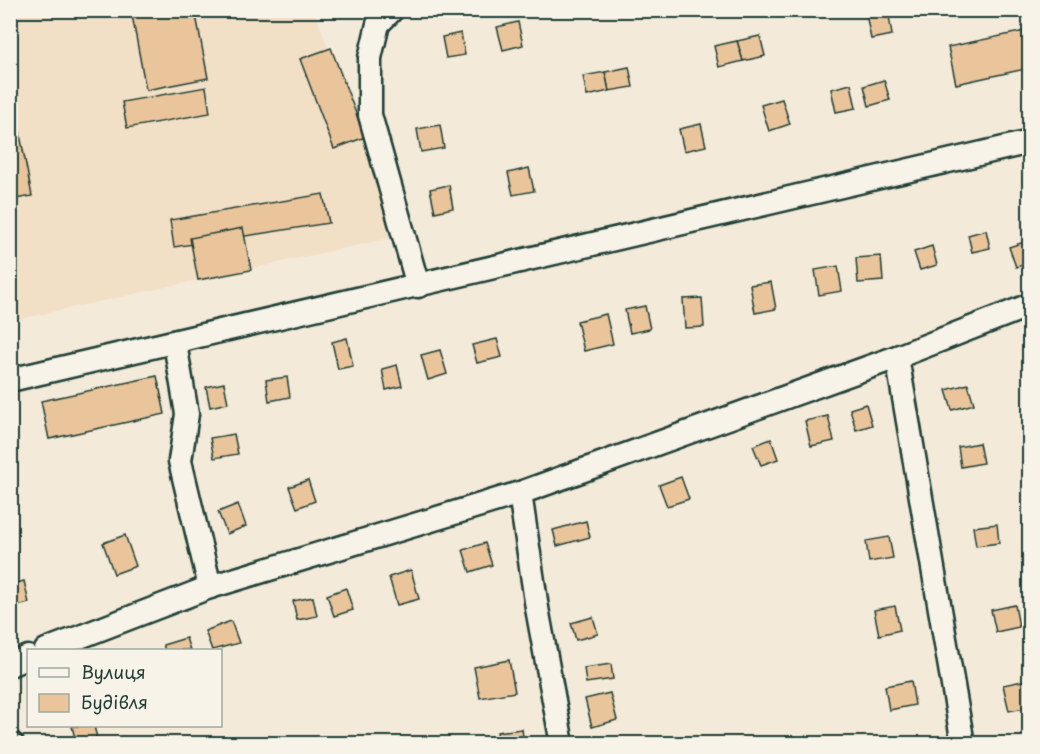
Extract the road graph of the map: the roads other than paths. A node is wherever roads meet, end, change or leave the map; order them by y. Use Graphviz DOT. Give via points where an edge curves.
graph roads {
  1 [pos="392,10"];
  2 [pos="1029,142"];
  3 [pos="418,286"];
  4 [pos="1029,305"];
  5 [pos="175,343"];
  6 [pos="897,357"];
  7 [pos="10,380"];
  8 [pos="520,493"];
  9 [pos="210,587"];
  10 [pos="51,649"];
  11 [pos="27,657"];
  12 [pos="10,664"];
  13 [pos="562,744"];
  14 [pos="963,744"];
  1 -- 3 [label="street" via="378,24 370,58 370,115"];
  2 -- 3 [label="street"];
  3 -- 5 [label="street"];
  4 -- 6 [label="street"];
  5 -- 7 [label="street"];
  5 -- 9 [label="street" via="187,414 180,460"];
  6 -- 8 [label="street"];
  6 -- 14 [label="street"];
  8 -- 9 [label="street"];
  8 -- 13 [label="street"];
  9 -- 10 [label="street"];
  11 -- 12 [label="street"];
}
